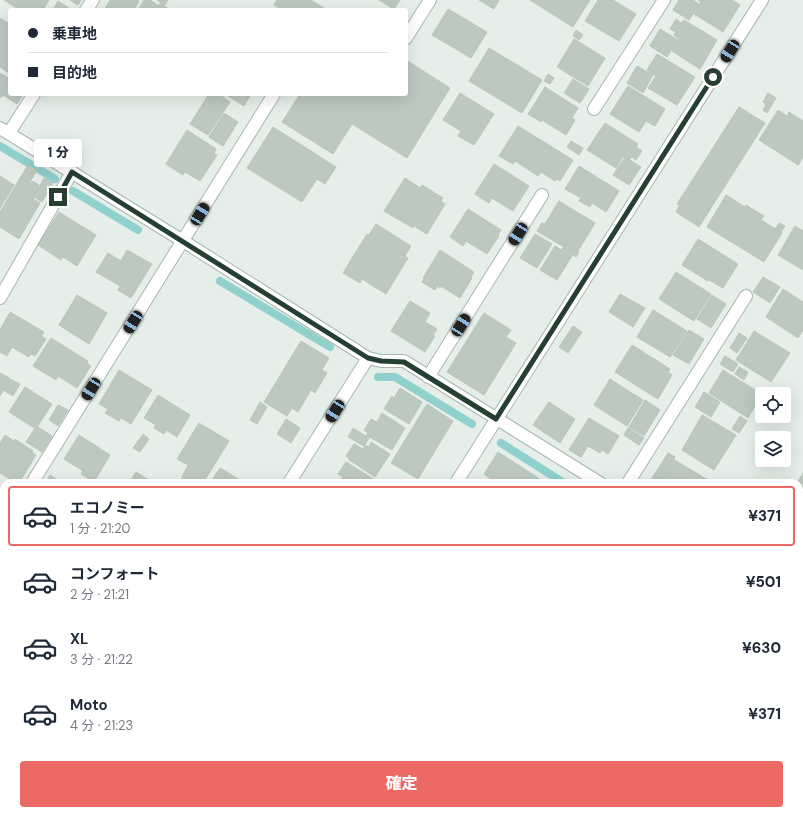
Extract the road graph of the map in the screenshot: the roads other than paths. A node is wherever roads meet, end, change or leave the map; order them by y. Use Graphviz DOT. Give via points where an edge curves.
graph roads {
  1 [pos="430,0"];
  2 [pos="664,0"];
  3 [pos="762,0"];
  4 [pos="408,35"];
  5 [pos="32,96"];
  6 [pos="273,96"];
  7 [pos="594,109"];
  8 [pos="5,131"];
  9 [pos="72,172"];
  10 [pos="542,195"];
  11 [pos="183,241"];
  12 [pos="746,296"];
  13 [pos="0,298"];
  14 [pos="368,358"];
  15 [pos="428,377"];
  16 [pos="496,419"];
  17 [pos="34,479"];
  18 [pos="292,479"];
  19 [pos="458,479"];
  20 [pos="594,479"];
  21 [pos="631,479"];
  1 -- 4 [label="street"];
  2 -- 7 [label="street"];
  3 -- 16 [label="street"];
  5 -- 8 [label="street"];
  6 -- 11 [label="street"];
  8 -- 9 [label="street"];
  9 -- 11 [label="street"];
  9 -- 13 [label="street"];
  10 -- 15 [label="street"];
  11 -- 14 [label="street"];
  11 -- 17 [label="street"];
  12 -- 21 [label="street"];
  14 -- 15 [label="street" via="404,362"];
  14 -- 18 [label="street"];
  15 -- 16 [label="street"];
  16 -- 19 [label="street"];
  16 -- 20 [label="street"];
}
